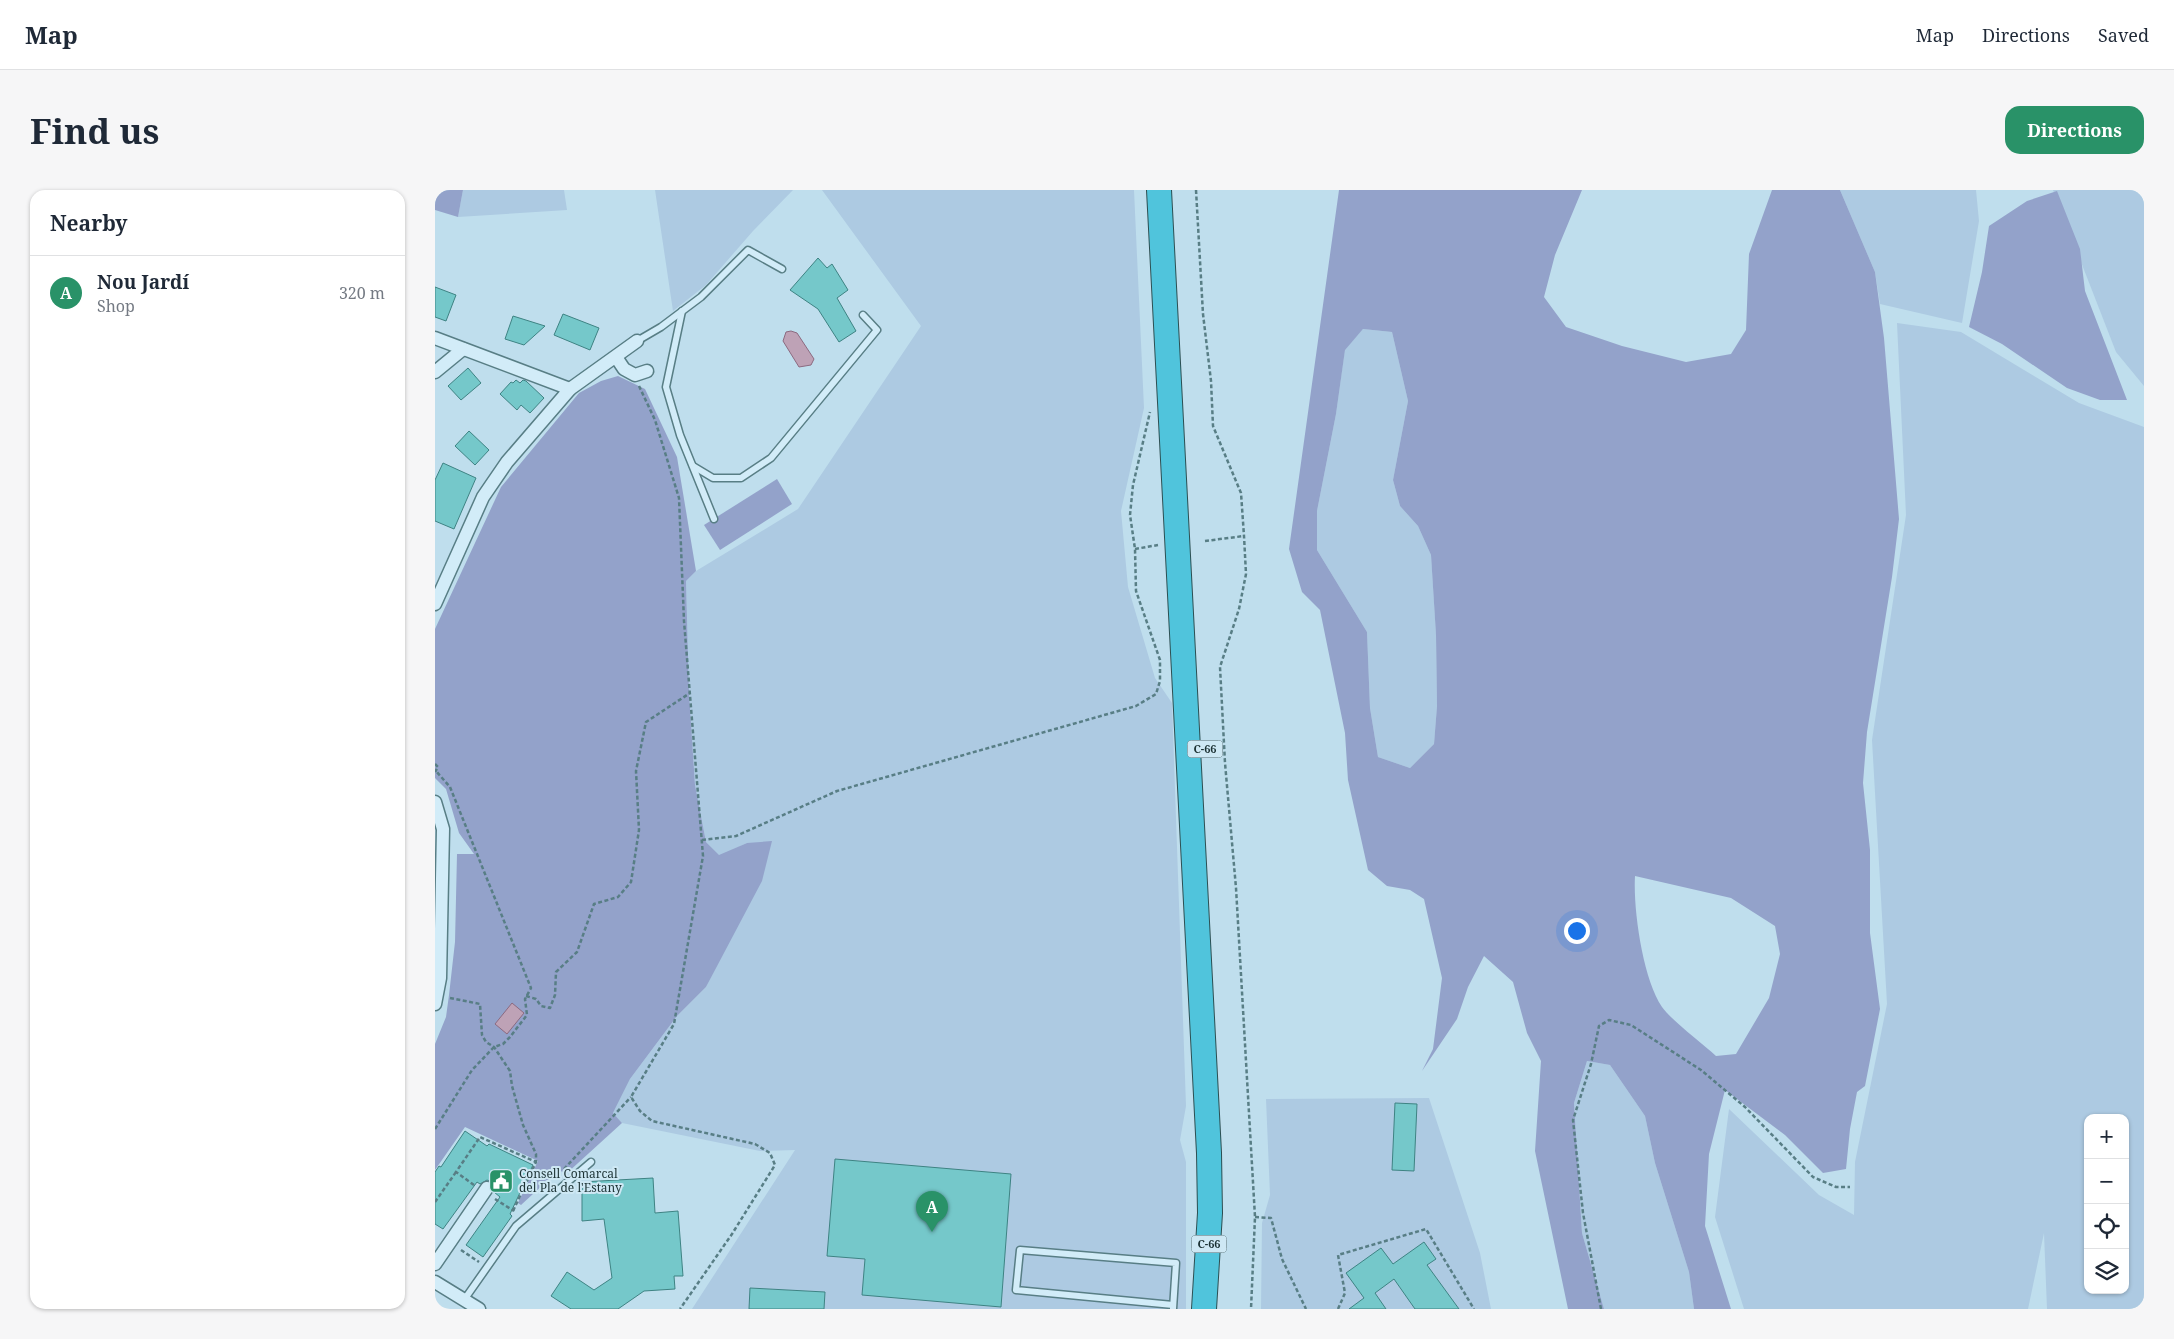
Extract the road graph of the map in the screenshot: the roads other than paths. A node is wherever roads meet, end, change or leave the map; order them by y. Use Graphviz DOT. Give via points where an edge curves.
graph roads {
  1 [pos="1159,190"];
  2 [pos="1175,190"];
  3 [pos="782,269"];
  4 [pos="682,311"];
  5 [pos="863,315"];
  6 [pos="435,338"];
  7 [pos="637,341"];
  8 [pos="463,350"];
  9 [pos="617,357"];
  10 [pos="435,372"];
  11 [pos="641,373"];
  12 [pos="570,389"];
  13 [pos="693,466"];
  14 [pos="714,519"];
  15 [pos="435,604"];
  16 [pos="435,802"];
  17 [pos="436,1000"];
  18 [pos="591,1162"];
  19 [pos="487,1188"];
  20 [pos="435,1264"];
  21 [pos="435,1282"];
  22 [pos="464,1300"];
  23 [pos="1173,1307"];
  24 [pos="479,1309"];
  25 [pos="1204,1309"];
  26 [pos="1221,1309"];
  1 -- 25 [label="highway, C-66" via="1209,1145 1210,1213"];
  2 -- 26 [label="highway, C-66" via="1226,1153 1227,1213"];
  3 -- 4 [label="lane" via="748,250 701,297"];
  4 -- 7 [label="lane"];
  4 -- 13 [label="lane" via="666,387"];
  5 -- 13 [label="lane" via="877,330 771,458 741,478 713,478"];
  6 -- 8 [label="street"];
  7 -- 9 [label="street"];
  8 -- 10 [label="street"];
  8 -- 12 [label="street"];
  9 -- 11 [label="street" via="624,369"];
  9 -- 12 [label="street"];
  12 -- 15 [label="street" via="507,462 483,497"];
  13 -- 14 [label="lane"];
  16 -- 17 [label="street" via="443,829 440,978"];
  18 -- 22 [label="lane" via="516,1226"];
  19 -- 20 [label="street"];
  21 -- 22 [label="street"];
  22 -- 24 [label="street"];
  23 -- 23 [label="lane" via="1176,1263 1020,1250 1016,1290"];
}
